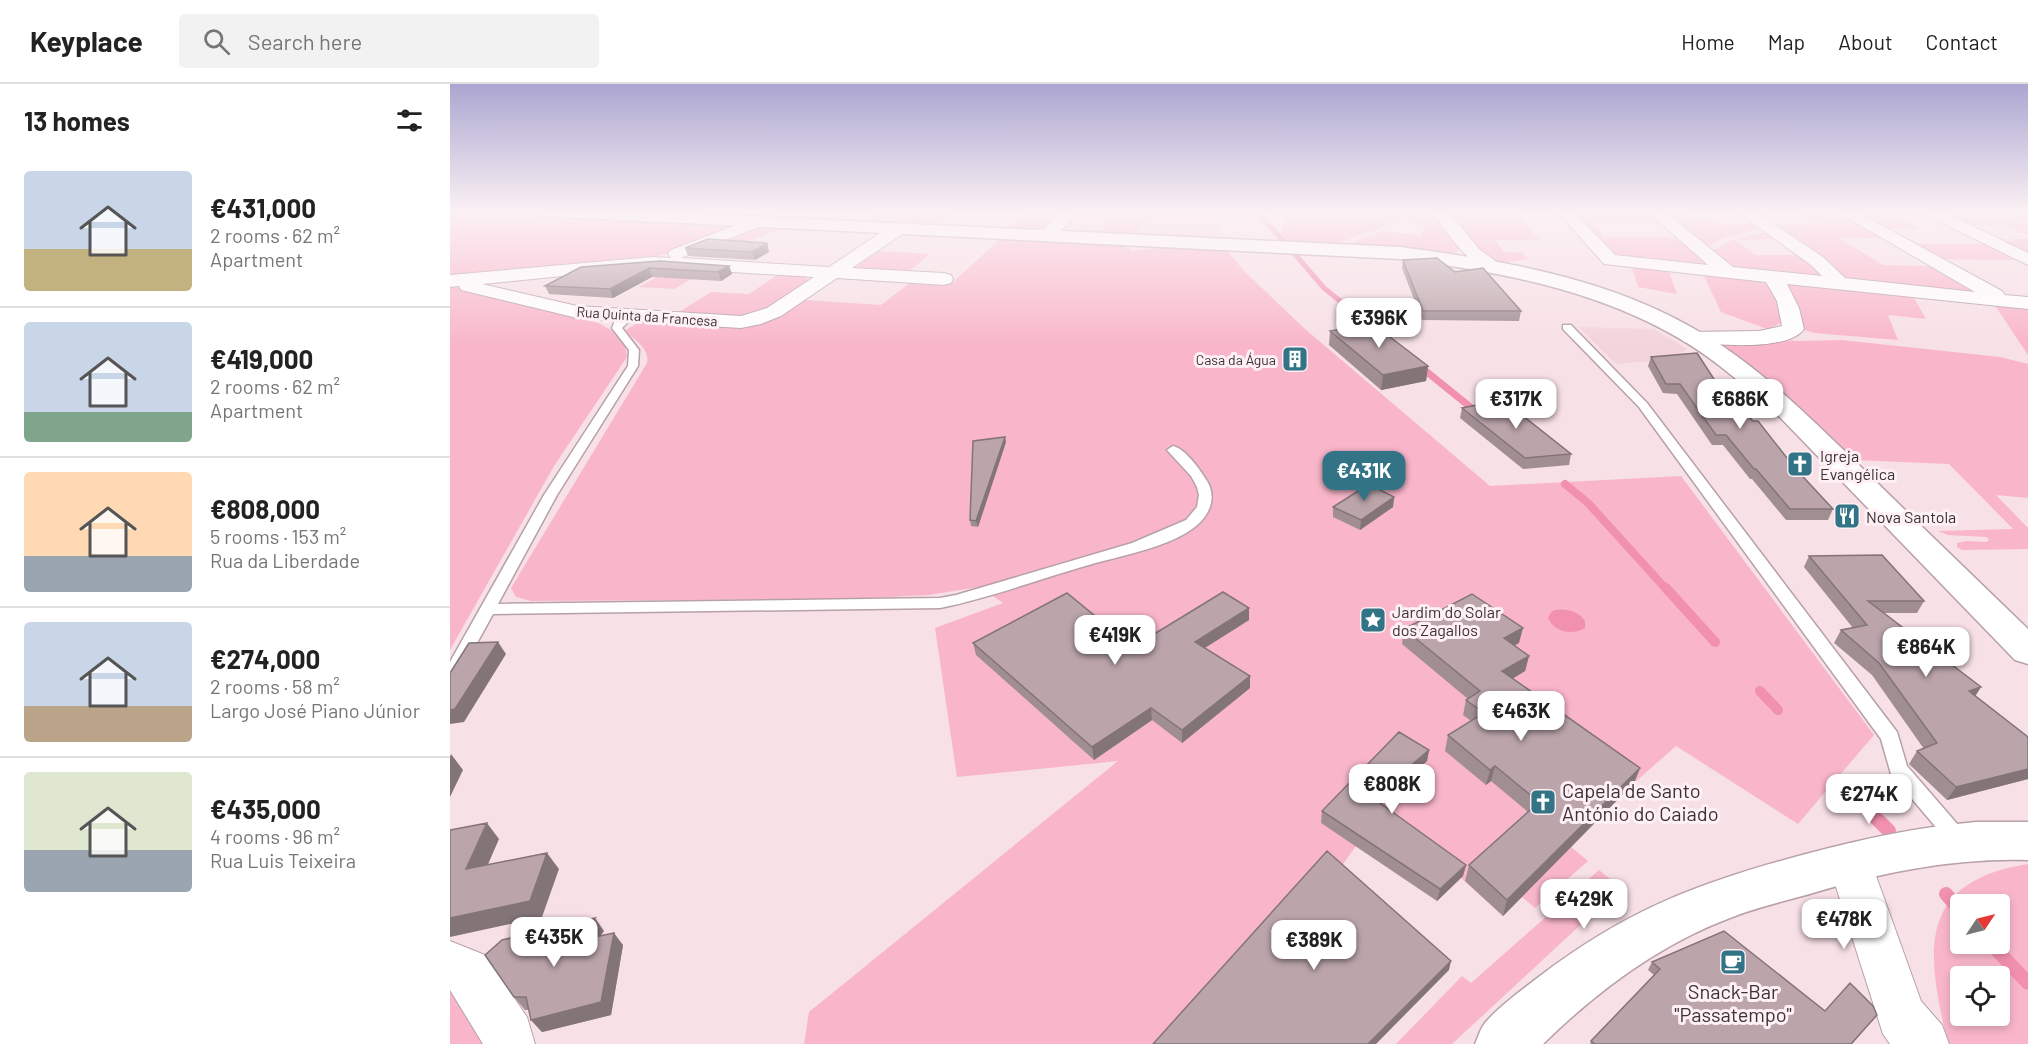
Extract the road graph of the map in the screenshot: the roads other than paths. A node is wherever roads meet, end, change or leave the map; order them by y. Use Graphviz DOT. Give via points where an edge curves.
graph roads {
  1 [pos="670,256"];
  2 [pos="859,256"];
  3 [pos="1425,256"];
  4 [pos="1453,256"];
  5 [pos="1477,256"];
  6 [pos="1606,256"];
  7 [pos="1709,256"];
  8 [pos="1809,256"];
  9 [pos="1924,256"];
  10 [pos="1445,258"];
  11 [pos="652,262"];
  12 [pos="1493,266"];
  13 [pos="1728,272"];
  14 [pos="834,273"];
  15 [pos="1771,276"];
  16 [pos="944,279"];
  17 [pos="450,281"];
  18 [pos="1839,283"];
  19 [pos="2003,301"];
  20 [pos="2028,303"];
  21 [pos="628,316"];
  22 [pos="1567,327"];
  23 [pos="1692,337"];
  24 [pos="1173,450"];
  25 [pos="488,609"];
  26 [pos="2028,651"];
  27 [pos="450,677"];
  28 [pos="2028,841"];
  29 [pos="1960,842"];
  30 [pos="1850,862"];
  31 [pos="450,964"];
  32 [pos="1912,1030"];
  33 [pos="509,1044"];
  34 [pos="1503,1044"];
  1 -- 11 [label="street"];
  2 -- 14 [label="street, Rua Quinta da Francesa"];
  3 -- 10 [label="main road"];
  4 -- 10 [label="street"];
  5 -- 12 [label="street"];
  6 -- 13 [label="street" via="1610,260"];
  7 -- 13 [label="street"];
  8 -- 18 [label="street"];
  9 -- 19 [label="street"];
  10 -- 12 [label="main road"];
  11 -- 14 [label="street, Rua Quinta da Francesa"];
  11 -- 17 [label="street, Rua Quinta da Francesa"];
  12 -- 23 [label="main road" via="1607,298"];
  13 -- 15 [label="street"];
  14 -- 16 [label="street, Rua Quinta da Francesa"];
  14 -- 21 [label="street, Rua Quinta da Francesa" via="774,312 754,320"];
  15 -- 18 [label="street"];
  15 -- 23 [label="street" via="1792,313 1793,329 1784,335 1763,337"];
  17 -- 21 [label="street, Rua Quinta da Francesa" via="577,312"];
  18 -- 19 [label="street"];
  19 -- 20 [label="street"];
  21 -- 25 [label="lane" via="617,328 633,350 633,366 565,470"];
  22 -- 29 [label="lane" via="1643,405 1890,737 1898,769"];
  23 -- 26 [label="main road" via="1782,405"];
  24 -- 25 [label="lane" via="1206,493 1202,510 1189,524 1158,538 970,598 940,603"];
  25 -- 27 [label="lane"];
  28 -- 29 [label="main road"];
  29 -- 30 [label="main road"];
  30 -- 32 [label="street"];
  30 -- 34 [label="main road" via="1721,899 1683,915 1605,958 1546,1002"];
  31 -- 33 [label="street" via="467,972 508,1036"];
}
